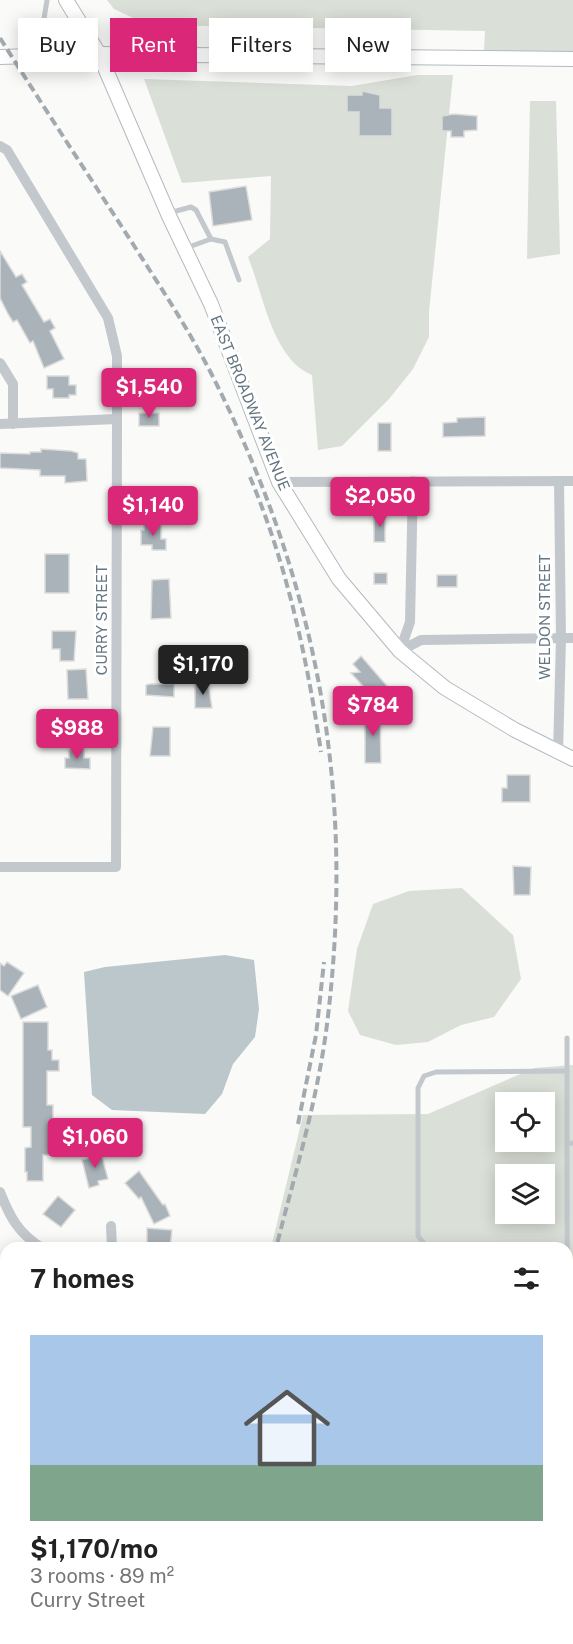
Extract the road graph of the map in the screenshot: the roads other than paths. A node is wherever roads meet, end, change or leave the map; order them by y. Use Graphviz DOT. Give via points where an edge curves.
graph roads {
  1 [pos="46,0"];
  2 [pos="66,0"];
  3 [pos="44,18"];
  4 [pos="99,54"];
  5 [pos="18,56"];
  6 [pos="0,57"];
  7 [pos="573,59"];
  8 [pos="0,146"];
  9 [pos="168,213"];
  10 [pos="211,239"];
  11 [pos="184,249"];
  12 [pos="239,280"];
  13 [pos="0,363"];
  14 [pos="117,419"];
  15 [pos="0,424"];
  16 [pos="13,424"];
  17 [pos="412,481"];
  18 [pos="559,481"];
  19 [pos="573,481"];
  20 [pos="279,482"];
  21 [pos="561,639"];
  22 [pos="573,639"];
  23 [pos="400,651"];
  24 [pos="558,753"];
  25 [pos="573,759"];
  26 [pos="0,867"];
  27 [pos="567,1038"];
  28 [pos="567,1071"];
  29 [pos="570,1144"];
  30 [pos="0,1192"];
  31 [pos="111,1226"];
  32 [pos="32,1242"];
  33 [pos="112,1242"];
  34 [pos="423,1242"];
  35 [pos="567,1242"];
  1 -- 3 [label="lane"];
  2 -- 4 [label="main road, EAST BROADWAY AVENUE"];
  4 -- 7 [label="main road"];
  4 -- 9 [label="main road, EAST BROADWAY AVENUE"];
  5 -- 6 [label="main road"];
  8 -- 14 [label="street, CURRY STREET" via="7,150 108,318 117,356"];
  9 -- 10 [label="lane" via="191,207 196,210"];
  9 -- 11 [label="main road, EAST BROADWAY AVENUE"];
  10 -- 11 [label="lane"];
  10 -- 12 [label="lane" via="225,242"];
  11 -- 20 [label="main road, EAST BROADWAY AVENUE" via="210,304"];
  13 -- 16 [label="street" via="13,384"];
  14 -- 16 [label="street"];
  14 -- 26 [label="street, CURRY STREET" via="116,867"];
  15 -- 16 [label="street"];
  17 -- 18 [label="street"];
  17 -- 20 [label="street"];
  17 -- 23 [label="street" via="410,622"];
  18 -- 19 [label="street"];
  18 -- 21 [label="street, WELDON STREET"];
  20 -- 23 [label="main road, EAST BROADWAY AVENUE" via="339,579"];
  21 -- 22 [label="street"];
  21 -- 23 [label="street" via="421,640"];
  21 -- 24 [label="street, WELDON STREET"];
  23 -- 24 [label="main road, EAST BROADWAY AVENUE" via="445,688"];
  24 -- 25 [label="main road, EAST BROADWAY AVENUE"];
  27 -- 28 [label="lane"];
  28 -- 29 [label="lane"];
  28 -- 34 [label="lane" via="436,1072 424,1076 418,1088 418,1236"];
  29 -- 35 [label="lane"];
  30 -- 32 [label="street" via="11,1220"];
  31 -- 33 [label="street"];
}
